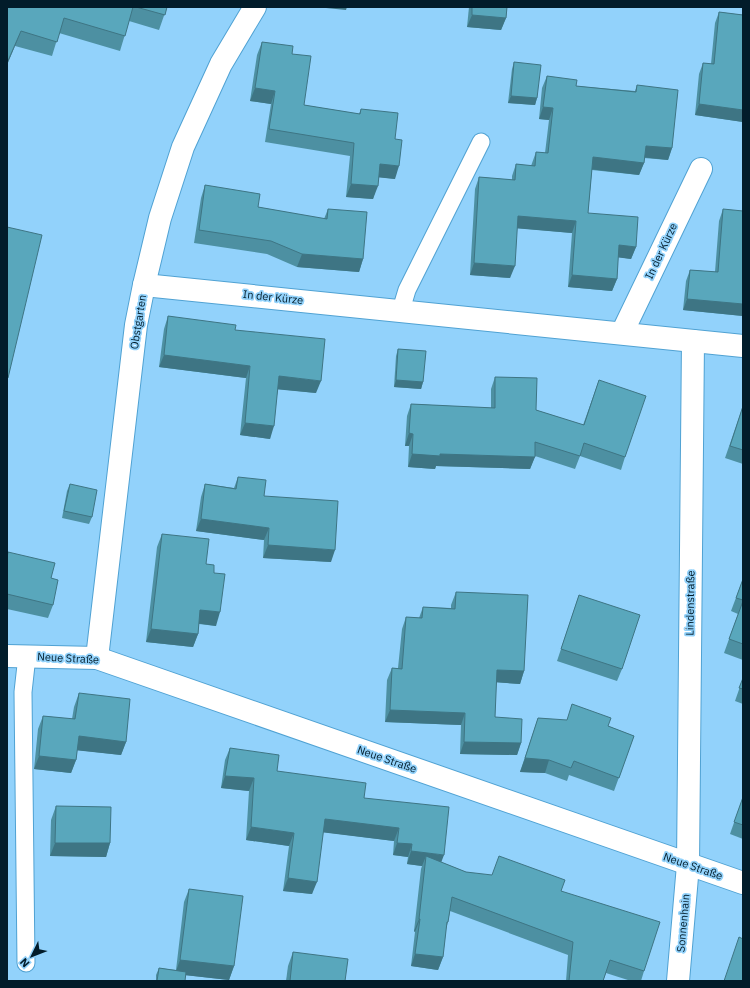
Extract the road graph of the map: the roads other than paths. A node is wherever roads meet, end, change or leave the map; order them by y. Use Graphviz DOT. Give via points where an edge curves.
graph roads {
  1 [pos="255,7"];
  2 [pos="481,142"];
  3 [pos="701,169"];
  4 [pos="144,284"];
  5 [pos="402,310"];
  6 [pos="622,333"];
  7 [pos="692,341"];
  8 [pos="743,346"];
  9 [pos="17,656"];
  10 [pos="97,658"];
  11 [pos="688,865"];
  12 [pos="743,883"];
  13 [pos="26,963"];
  14 [pos="678,981"];
  1 -- 4 [label="street, Obstgarten" via="221,64 183,147 160,218"];
  2 -- 5 [label="lane" via="407,290"];
  3 -- 6 [label="street, In der Kürze"];
  4 -- 5 [label="street, In der Kürze"];
  4 -- 10 [label="street, Obstgarten" via="136,325"];
  5 -- 6 [label="street, In der Kürze"];
  6 -- 7 [label="street, In der Kürze"];
  7 -- 8 [label="street, In der Kürze"];
  7 -- 11 [label="street, Lindenstraße"];
  9 -- 10 [label="street, Neue Straße"];
  9 -- 13 [label="lane, Neue Straße" via="23,692"];
  10 -- 11 [label="street, Neue Straße"];
  11 -- 12 [label="street, Neue Straße"];
  11 -- 14 [label="street, Sonnenhain"];
}
